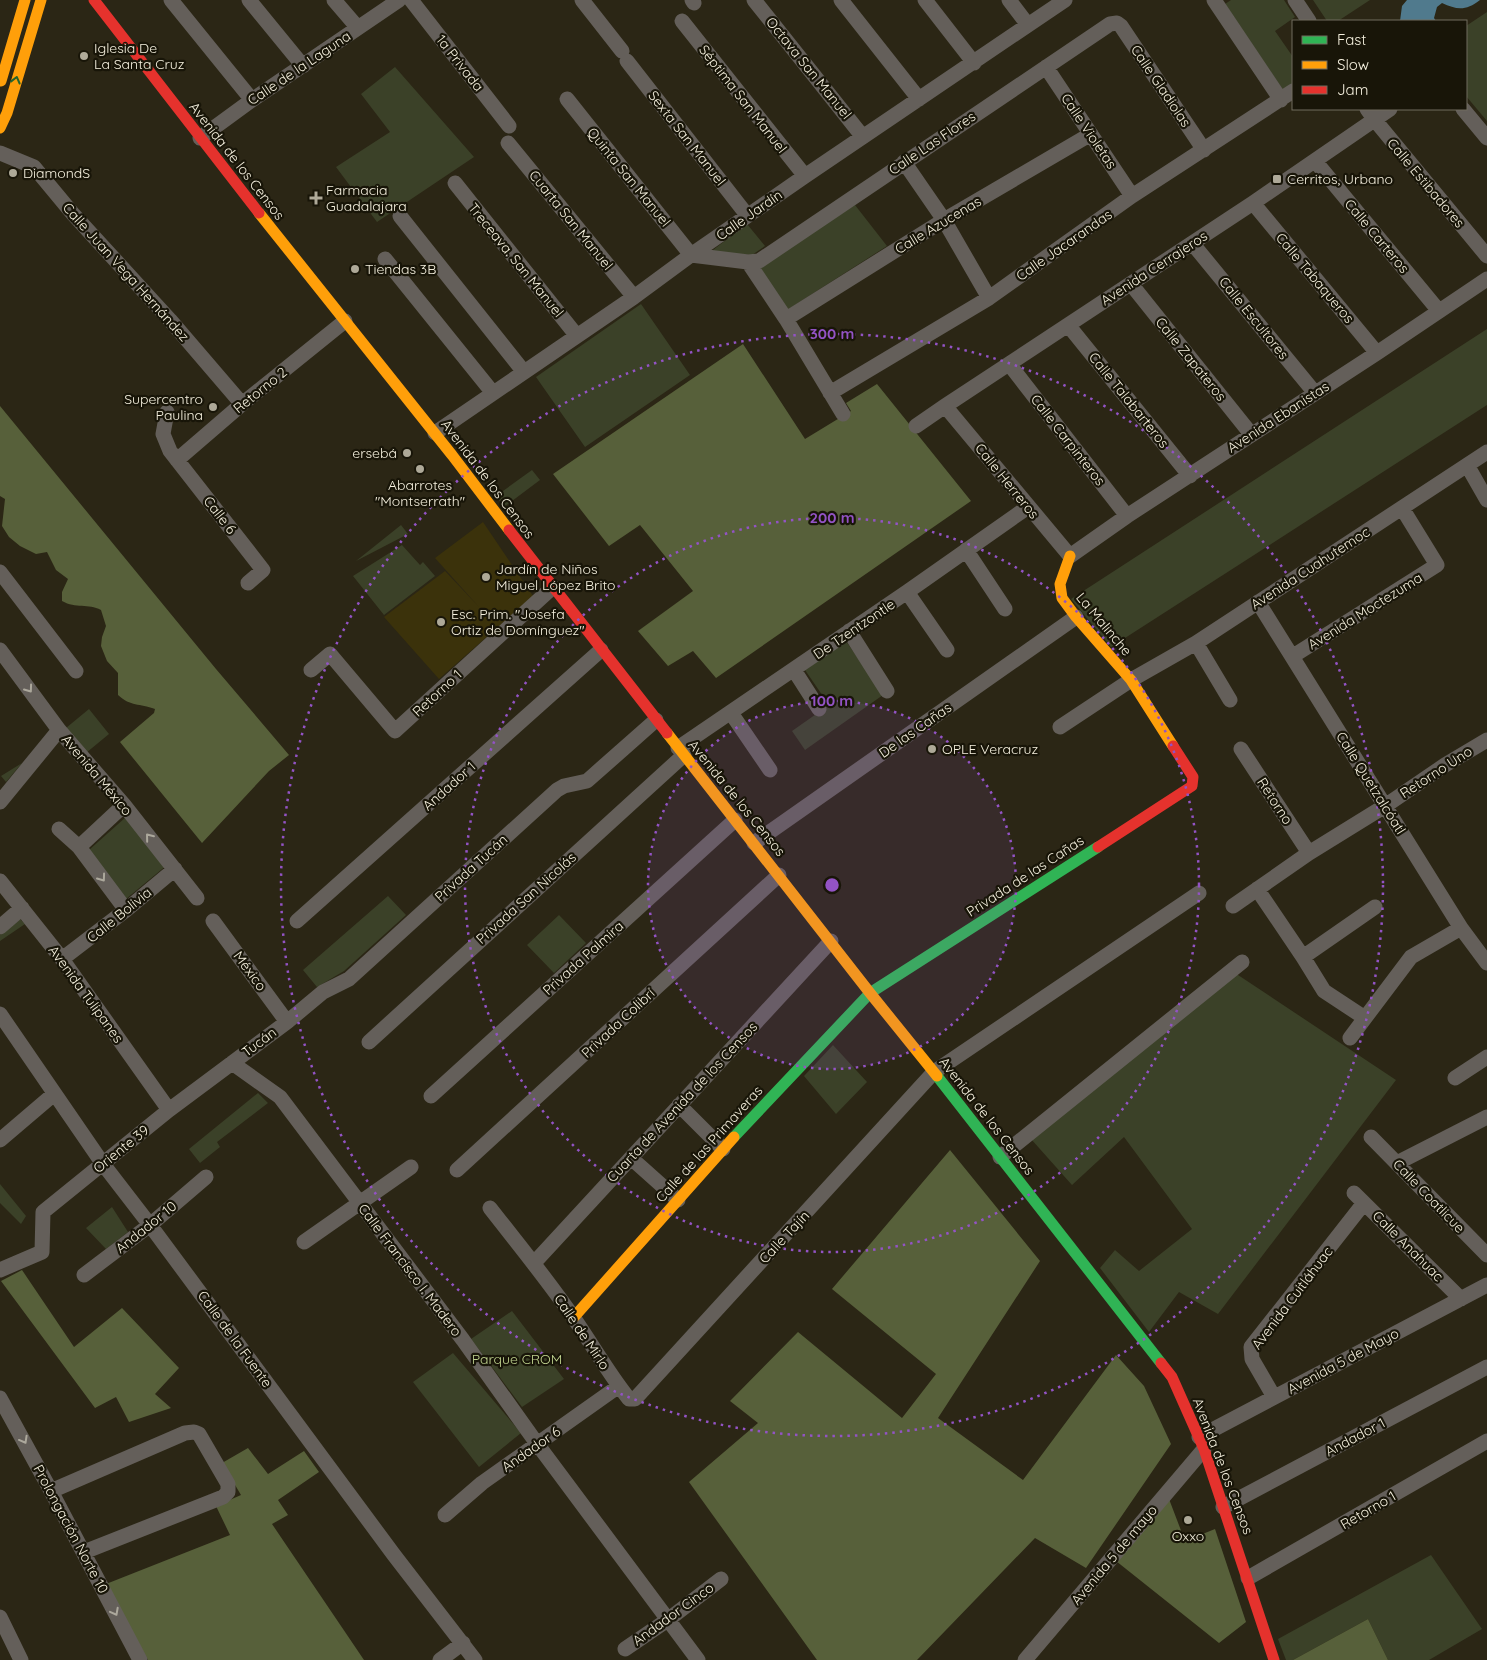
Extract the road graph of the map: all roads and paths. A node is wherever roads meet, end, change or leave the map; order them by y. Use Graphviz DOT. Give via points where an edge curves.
graph roads {
  1 [pos="25,0"];
  2 [pos="41,0"];
  3 [pos="94,0"];
  4 [pos="171,0"];
  5 [pos="249,0"];
  6 [pos="334,0"];
  7 [pos="398,0"];
  8 [pos="411,0"];
  9 [pos="582,0"];
  10 [pos="754,0"];
  11 [pos="841,0"];
  12 [pos="925,0"];
  13 [pos="1009,0"];
  14 [pos="1065,0"];
  15 [pos="1214,0"];
  16 [pos="1295,0"];
  17 [pos="1308,20"];
  18 [pos="682,21"];
  19 [pos="1116,24"];
  20 [pos="1028,25"];
  21 [pos="358,28"];
  22 [pos="974,63"];
  23 [pos="303,66"];
  24 [pos="1046,66"];
  25 [pos="0,91"];
  26 [pos="1287,96"];
  27 [pos="567,99"];
  28 [pos="919,99"];
  29 [pos="252,100"];
  30 [pos="1386,110"];
  31 [pos="1464,110"];
  32 [pos="1370,114"];
  33 [pos="2,120"];
  34 [pos="509,126"];
  35 [pos="1091,134"];
  36 [pos="863,137"];
  37 [pos="200,138"];
  38 [pos="1487,138"];
  39 [pos="508,143"];
  40 [pos="1204,150"];
  41 [pos="0,153"];
  42 [pos="1315,161"];
  43 [pos="904,162"];
  44 [pos="804,176"];
  45 [pos="455,183"];
  46 [pos="1132,196"];
  47 [pos="1253,203"];
  48 [pos="747,215"];
  49 [pos="400,216"];
  50 [pos="944,220"];
  51 [pos="1192,243"];
  52 [pos="691,255"];
  53 [pos="1487,256"];
  54 [pos="385,259"];
  55 [pos="748,262"];
  56 [pos="1487,280"];
  57 [pos="1131,284"];
  58 [pos="634,297"];
  59 [pos="989,298"];
  60 [pos="1439,311"];
  61 [pos="786,319"];
  62 [pos="345,321"];
  63 [pos="1068,325"];
  64 [pos="577,336"];
  65 [pos="1377,353"];
  66 [pos="1008,364"];
  67 [pos="524,372"];
  68 [pos="493,392"];
  69 [pos="830,392"];
  70 [pos="1315,393"];
  71 [pos="242,404"];
  72 [pos="945,406"];
  73 [pos="166,412"];
  74 [pos="843,414"];
  75 [pos="916,426"];
  76 [pos="435,433"];
  77 [pos="1251,434"];
  78 [pos="1487,452"];
  79 [pos="177,460"];
  80 [pos="1467,465"];
  81 [pos="1190,476"];
  82 [pos="1487,500"];
  83 [pos="1028,507"];
  84 [pos="1402,508"];
  85 [pos="1127,516"];
  86 [pos="966,550"];
  87 [pos="1070,556"];
  88 [pos="0,572"];
  89 [pos="248,583"];
  90 [pos="553,587"];
  91 [pos="907,592"];
  92 [pos="1258,602"];
  93 [pos="1005,609"];
  94 [pos="1076,617"];
  95 [pos="850,631"];
  96 [pos="1196,643"];
  97 [pos="0,650"];
  98 [pos="601,650"];
  99 [pos="947,650"];
  100 [pos="1293,656"];
  101 [pos="311,670"];
  102 [pos="794,670"];
  103 [pos="76,672"];
  104 [pos="1131,680"];
  105 [pos="887,691"];
  106 [pos="1230,700"];
  107 [pos="819,709"];
  108 [pos="731,712"];
  109 [pos="656,720"];
  110 [pos="1060,727"];
  111 [pos="59,730"];
  112 [pos="1487,740"];
  113 [pos="1241,749"];
  114 [pos="681,752"];
  115 [pos="770,770"];
  116 [pos="1194,781"];
  117 [pos="2,795"];
  118 [pos="124,805"];
  119 [pos="1385,806"];
  120 [pos="735,820"];
  121 [pos="59,829"];
  122 [pos="754,843"];
  123 [pos="80,846"];
  124 [pos="1309,853"];
  125 [pos="175,869"];
  126 [pos="779,875"];
  127 [pos="0,881"];
  128 [pos="1257,889"];
  129 [pos="1199,893"];
  130 [pos="197,898"];
  131 [pos="1233,906"];
  132 [pos="1375,907"];
  133 [pos="22,908"];
  134 [pos="126,910"];
  135 [pos="213,921"];
  136 [pos="297,921"];
  137 [pos="0,927"];
  138 [pos="1461,928"];
  139 [pos="831,941"];
  140 [pos="1303,957"];
  141 [pos="62,959"];
  142 [pos="1242,962"];
  143 [pos="1487,963"];
  144 [pos="870,993"];
  145 [pos="1365,1018"];
  146 [pos="287,1022"];
  147 [pos="3,1024"];
  148 [pos="1350,1038"];
  149 [pos="369,1042"];
  150 [pos="1487,1056"];
  151 [pos="232,1063"];
  152 [pos="934,1072"];
  153 [pos="1455,1078"];
  154 [pos="54,1094"];
  155 [pos="431,1096"];
  156 [pos="679,1105"];
  157 [pos="169,1110"];
  158 [pos="1487,1117"];
  159 [pos="1371,1137"];
  160 [pos="0,1140"];
  161 [pos="723,1149"];
  162 [pos="631,1158"];
  163 [pos="1000,1158"];
  164 [pos="1397,1162"];
  165 [pos="103,1164"];
  166 [pos="411,1167"];
  167 [pos="458,1170"];
  168 [pos="206,1176"];
  169 [pos="1359,1198"];
  170 [pos="678,1200"];
  171 [pos="360,1204"];
  172 [pos="490,1208"];
  173 [pos="150,1225"];
  174 [pos="304,1242"];
  175 [pos="1487,1255"];
  176 [pos="534,1263"];
  177 [pos="0,1270"];
  178 [pos="84,1275"];
  179 [pos="1487,1285"];
  180 [pos="1461,1299"];
  181 [pos="574,1317"];
  182 [pos="1487,1367"];
  183 [pos="619,1386"];
  184 [pos="1274,1397"];
  185 [pos="632,1400"];
  186 [pos="1,1402"];
  187 [pos="1487,1442"];
  188 [pos="1201,1443"];
  189 [pos="538,1445"];
  190 [pos="51,1491"];
  191 [pos="1223,1507"];
  192 [pos="445,1515"];
  193 [pos="84,1552"];
  194 [pos="1248,1578"];
  195 [pos="721,1579"];
  196 [pos="0,1617"];
  197 [pos="669,1619"];
  198 [pos="462,1643"];
  199 [pos="625,1649"];
  200 [pos="21,1660"];
  201 [pos="140,1660"];
  202 [pos="440,1660"];
  203 [pos="475,1660"];
  204 [pos="698,1660"];
  205 [pos="1025,1660"];
  206 [pos="1274,1660"];
  1 -- 25 [label="street"];
  33 -- 2 [label="street, one-way"];
  3 -- 37 [label="street, Avenida de los Censos"];
  4 -- 29 [label="street"];
  5 -- 23 [label="street"];
  6 -- 21 [label="street"];
  7 -- 21 [label="street, Calle de la Laguna"];
  8 -- 34 [label="street, 1a Privada"];
  9 -- 48 [label="street, Sexta San Manuel"];
  10 -- 36 [label="street, Octava San Manuel"];
  11 -- 28 [label="street"];
  12 -- 22 [label="street"];
  13 -- 20 [label="street"];
  14 -- 20 [label="street, Calle Jardín"];
  15 -- 26 [label="street"];
  16 -- 17 [label="street"];
  18 -- 44 [label="street, Séptima San Manuel"];
  19 -- 24 [label="street, Calle Las Flores" via="1110,24"];
  19 -- 40 [label="street, Calle Gladiolas" via="1121,26"];
  20 -- 22 [label="street, Calle Jardín"];
  21 -- 23 [label="street, Calle de la Laguna"];
  22 -- 28 [label="street, Calle Jardín"];
  23 -- 29 [label="street, Calle de la Laguna"];
  24 -- 35 [label="street, Calle Violetas"];
  24 -- 43 [label="street, Calle Las Flores"];
  26 -- 40 [label="street, Calle Jacarandas"];
  27 -- 52 [label="street, Quinta San Manuel"];
  28 -- 36 [label="street, Calle Jardín"];
  29 -- 37 [label="street, Calle de la Laguna"];
  30 -- 32 [label="street, Avenida Cerrajeros"];
  31 -- 38 [label="street"];
  32 -- 42 [label="street, Avenida Cerrajeros"];
  32 -- 53 [label="street, Calle Estibadores"];
  35 -- 46 [label="street, Calle Violetas"];
  35 -- 50 [label="street, Calle Azucenas"];
  36 -- 44 [label="street, Calle Jardín"];
  37 -- 62 [label="street, Avenida de los Censos"];
  39 -- 58 [label="street, Cuarta San Manuel"];
  40 -- 46 [label="street, Calle Jacarandas"];
  41 -- 71 [label="street, Calle Juan Vega Hernández" via="34,167"];
  42 -- 47 [label="street, Avenida Cerrajeros"];
  42 -- 60 [label="street, Calle Carteros"];
  43 -- 50 [label="street"];
  43 -- 55 [label="street, Calle Las Flores" via="759,261"];
  44 -- 48 [label="street, Calle Jardín"];
  45 -- 64 [label="street, Treceava. San Manuel"];
  46 -- 59 [label="street, Calle Jacarandas"];
  47 -- 51 [label="street, Avenida Cerrajeros"];
  47 -- 65 [label="street, Calle Tabaqueros"];
  48 -- 52 [label="street, Calle Jardín"];
  49 -- 67 [label="street"];
  50 -- 59 [label="street"];
  50 -- 61 [label="street, Calle Azucenas"];
  51 -- 57 [label="street, Avenida Cerrajeros"];
  51 -- 70 [label="street, Calle Escultores"];
  52 -- 55 [label="street"];
  52 -- 58 [label="street, Calle Jardín"];
  54 -- 68 [label="street"];
  55 -- 61 [label="street"];
  56 -- 60 [label="street, Avenida Ebanistas"];
  57 -- 63 [label="street, Avenida Cerrajeros"];
  57 -- 77 [label="street, Calle Zapateros"];
  58 -- 64 [label="street, Calle Jardín"];
  59 -- 69 [label="street, Calle Jacarandas"];
  60 -- 65 [label="street, Avenida Ebanistas"];
  61 -- 69 [label="street"];
  62 -- 71 [label="street, Retorno 2"];
  62 -- 76 [label="street, Avenida de los Censos"];
  63 -- 66 [label="street, Avenida Cerrajeros"];
  63 -- 81 [label="street, Calle Talabarteros"];
  64 -- 67 [label="street, Calle Jardín"];
  65 -- 70 [label="street, Avenida Ebanistas"];
  66 -- 72 [label="street, Avenida Cerrajeros"];
  66 -- 85 [label="street, Calle Carpinteros"];
  67 -- 68 [label="street, Calle Jardín"];
  68 -- 76 [label="street, Calle Jardín"];
  69 -- 74 [label="street"];
  70 -- 77 [label="street, Avenida Ebanistas"];
  71 -- 79 [label="street, Retorno 2"];
  72 -- 75 [label="street, Avenida Cerrajeros"];
  72 -- 83 [label="street, Calle Herreros"];
  73 -- 79 [label="street, Calle 6" via="163,434"];
  76 -- 90 [label="street, Avenida de los Censos"];
  77 -- 81 [label="street, Avenida Ebanistas"];
  78 -- 80 [label="street, Avenida Cuahutemoc"];
  79 -- 89 [label="street, Calle 6" via="263,570"];
  80 -- 82 [label="street"];
  80 -- 84 [label="street, Avenida Cuahutemoc"];
  81 -- 85 [label="street, Avenida Ebanistas"];
  83 -- 86 [label="street, De Tzentzontle"];
  83 -- 87 [label="street, Calle Herreros"];
  84 -- 92 [label="street, Avenida Cuahutemoc"];
  84 -- 100 [label="street, Avenida Moctezuma" via="1437,565"];
  85 -- 87 [label="street, Avenida Ebanistas"];
  86 -- 91 [label="street, De Tzentzontle"];
  86 -- 93 [label="street"];
  87 -- 94 [label="street, La Malinche" via="1060,584 1062,598"];
  88 -- 103 [label="street"];
  90 -- 98 [label="street, Avenida de los Censos"];
  90 -- 101 [label="street, Retorno 1" via="395,731 330,654"];
  91 -- 95 [label="street, De Tzentzontle"];
  91 -- 99 [label="street"];
  92 -- 96 [label="street, Avenida Cuahutemoc"];
  92 -- 100 [label="street, Calle Quetzalcóatl"];
  94 -- 104 [label="street, La Malinche"];
  94 -- 122 [label="street, De las Cañas"];
  95 -- 102 [label="street, De Tzentzontle"];
  95 -- 105 [label="street"];
  96 -- 104 [label="street, Avenida Cuahutemoc"];
  96 -- 106 [label="street"];
  97 -- 111 [label="street, Avenida México, one-way"];
  98 -- 109 [label="street, Avenida de los Censos"];
  98 -- 136 [label="street, Andador 1"];
  100 -- 119 [label="street, Calle Quetzalcóatl"];
  102 -- 107 [label="street"];
  102 -- 108 [label="street, De Tzentzontle"];
  104 -- 110 [label="street, Avenida Cuahutemoc"];
  104 -- 116 [label="street, La Malinche"];
  108 -- 114 [label="street, De Tzentzontle"];
  108 -- 115 [label="street"];
  109 -- 114 [label="street, Avenida de los Censos"];
  109 -- 146 [label="street, Privada Tucán" via="587,782 557,790 349,978 323,992"];
  111 -- 117 [label="street"];
  111 -- 118 [label="street, Avenida México"];
  112 -- 119 [label="street, Retorno Uno"];
  113 -- 124 [label="street, Retorno"];
  114 -- 120 [label="street, Avenida de los Censos"];
  114 -- 149 [label="street, Privada San Nicolás"];
  116 -- 144 [label="street, Privada de las Cañas" via="1192,786"];
  118 -- 123 [label="street"];
  125 -- 118 [label="street, Avenida México, one-way"];
  119 -- 124 [label="street"];
  119 -- 138 [label="street, Calle Quetzalcóatl"];
  120 -- 122 [label="street, Avenida de los Censos"];
  120 -- 155 [label="street, Privada Palmira"];
  121 -- 123 [label="street"];
  122 -- 126 [label="street, Avenida de los Censos"];
  123 -- 134 [label="street, one-way"];
  124 -- 128 [label="street"];
  125 -- 130 [label="street, Avenida México"];
  125 -- 134 [label="street, Calle Bolivia"];
  126 -- 139 [label="street, Avenida de los Censos"];
  126 -- 167 [label="street, Privada Colibrí"];
  127 -- 133 [label="street, Avenida Tulipanes"];
  128 -- 131 [label="street"];
  128 -- 140 [label="street"];
  129 -- 152 [label="street, Calle Tajín"];
  132 -- 140 [label="street"];
  133 -- 137 [label="street"];
  133 -- 141 [label="street, Avenida Tulipanes"];
  134 -- 141 [label="street, Calle Bolivia"];
  135 -- 146 [label="street, México"];
  138 -- 143 [label="street, Calle Quetzalcóatl"];
  138 -- 145 [label="street" via="1411,957"];
  139 -- 144 [label="street, Avenida de los Censos"];
  139 -- 156 [label="street, Cuarta de Avenida de los Censos"];
  140 -- 145 [label="street" via="1324,991"];
  141 -- 157 [label="street, Avenida Tulipanes"];
  142 -- 163 [label="street"];
  144 -- 152 [label="street, Avenida de los Censos"];
  144 -- 161 [label="street, Calle de las Primaveras"];
  145 -- 148 [label="street"];
  146 -- 151 [label="street, Tucán"];
  147 -- 154 [label="street, Calle de la Fuente"];
  150 -- 153 [label="street"];
  151 -- 157 [label="street, Oriente 39"];
  151 -- 171 [label="street, Calle Francisco I. Madero" via="280,1097"];
  152 -- 163 [label="street, Avenida de los Censos"];
  152 -- 185 [label="street, Calle Tajín"];
  154 -- 160 [label="street"];
  154 -- 165 [label="street, Calle de la Fuente"];
  156 -- 161 [label="street"];
  156 -- 162 [label="street, Cuarta de Avenida de los Censos"];
  157 -- 165 [label="street, Oriente 39"];
  158 -- 164 [label="street"];
  159 -- 164 [label="street, Calle Coatlicue"];
  161 -- 170 [label="street, Calle de las Primaveras"];
  162 -- 170 [label="street"];
  162 -- 176 [label="street, Cuarta de Avenida de los Censos"];
  163 -- 188 [label="street, Avenida de los Censos" via="1172,1377"];
  164 -- 175 [label="street, Calle Coatlicue"];
  165 -- 173 [label="street, Calle de la Fuente"];
  165 -- 177 [label="street, Oriente 39" via="43,1212 42,1252"];
  166 -- 171 [label="street"];
  168 -- 173 [label="street, Andador 10"];
  169 -- 180 [label="street, Calle Anahuac"];
  169 -- 184 [label="street, Avenida Cuitláhuac" via="1251,1347 1252,1359"];
  170 -- 181 [label="street, Calle de las Primaveras"];
  171 -- 174 [label="street"];
  171 -- 189 [label="street, Calle Francisco I. Madero" via="464,1340"];
  172 -- 176 [label="street, Calle de Mirlo"];
  173 -- 178 [label="street, Andador 10"];
  173 -- 198 [label="street, Calle de la Fuente"];
  176 -- 181 [label="street, Calle de Mirlo"];
  179 -- 180 [label="street, Avenida 5 de Mayo"];
  180 -- 184 [label="street, Avenida 5 de Mayo"];
  181 -- 183 [label="street, Calle de Mirlo"];
  182 -- 191 [label="street, Andador 1"];
  183 -- 185 [label="street, Calle de Mirlo"];
  183 -- 189 [label="street, Andador 6"];
  184 -- 188 [label="street, Avenida 5 de Mayo"];
  186 -- 190 [label="street, Prolongación Norte 10, one-way"];
  187 -- 194 [label="street, Retorno 1"];
  188 -- 191 [label="street, Avenida de los Censos"];
  188 -- 205 [label="street, Avenida 5 de mayo"];
  189 -- 192 [label="street, Andador 6" via="482,1483"];
  189 -- 197 [label="street, Calle Francisco I. Madero"];
  190 -- 193 [label="street, Prolongación Norte 10"];
  190 -- 193 [label="street" via="184,1433 194,1432 199,1434 228,1484 228,1492 223,1497"];
  191 -- 194 [label="street, Avenida de los Censos"];
  193 -- 201 [label="street, Prolongación Norte 10, one-way"];
  194 -- 206 [label="street, Avenida de los Censos"];
  195 -- 197 [label="street, Andador Cinco"];
  196 -- 200 [label="street"];
  197 -- 199 [label="street, Andador Cinco"];
  197 -- 204 [label="street, Calle Francisco I. Madero"];
  198 -- 202 [label="street"];
  198 -- 203 [label="street, Calle de la Fuente"];
}
